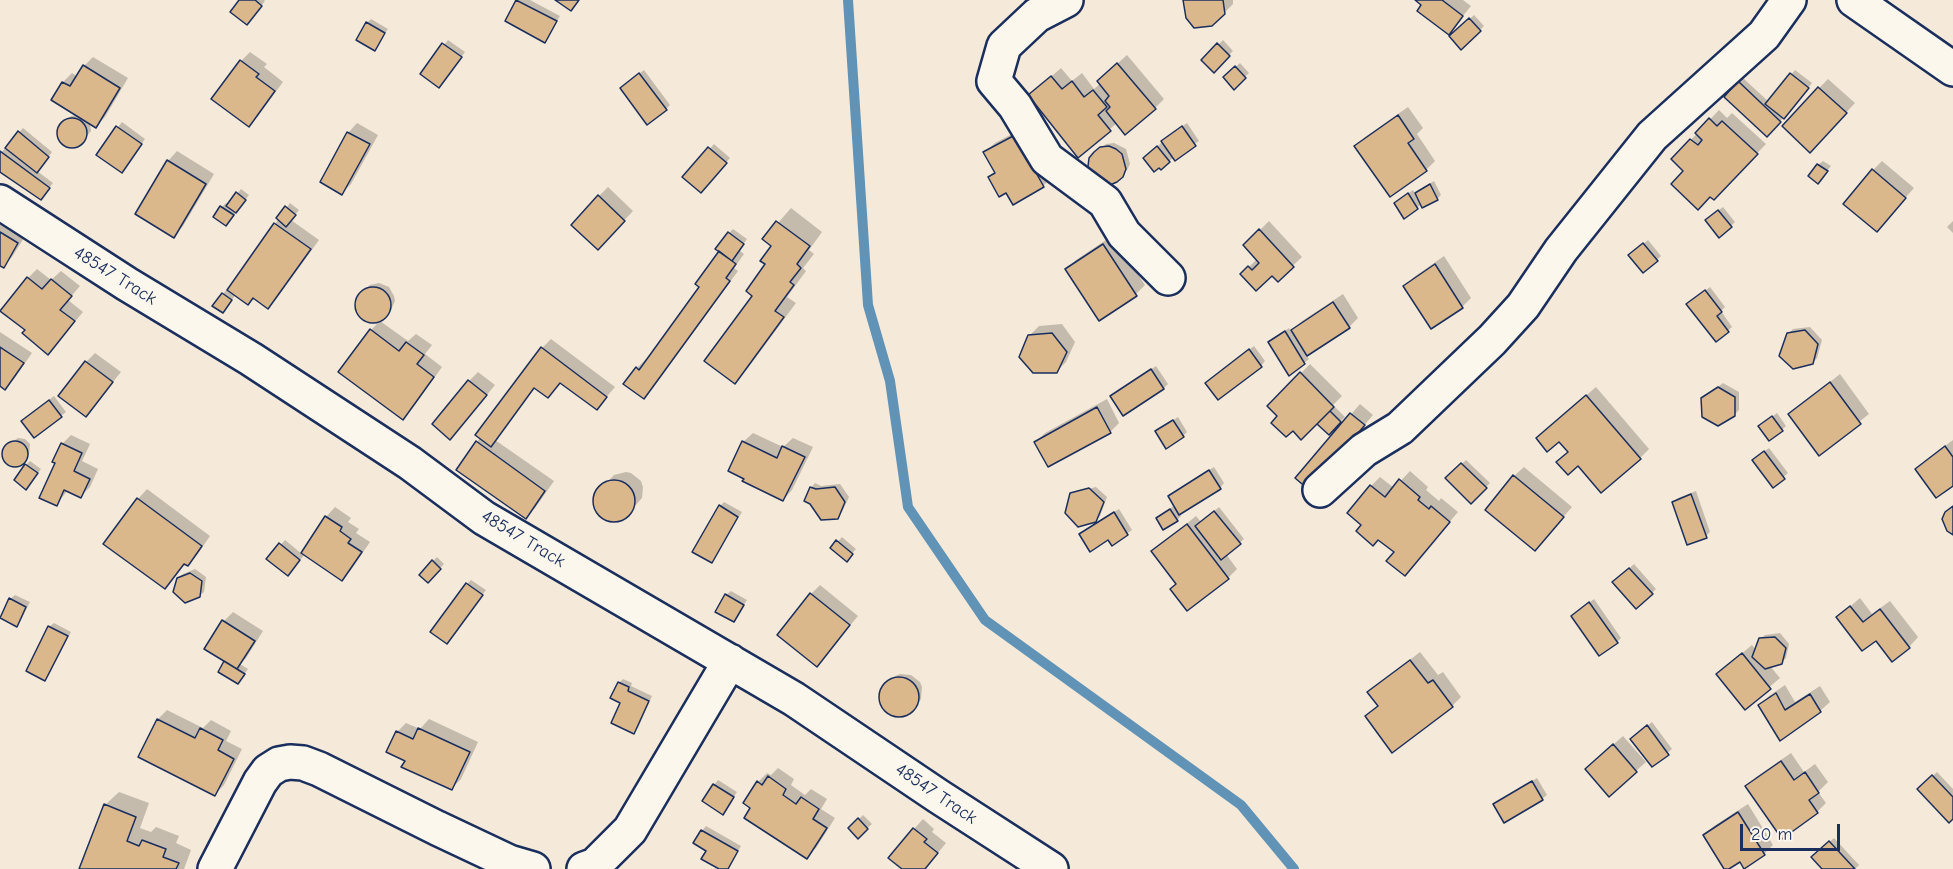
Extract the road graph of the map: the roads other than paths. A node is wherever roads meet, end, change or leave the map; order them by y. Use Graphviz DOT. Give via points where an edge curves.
graph roads {
  1 [pos="1066,0"];
  2 [pos="1789,0"];
  3 [pos="1854,0"];
  4 [pos="1953,69"];
  5 [pos="0,202"];
  6 [pos="1168,278"];
  7 [pos="1320,490"];
  8 [pos="730,661"];
  9 [pos="215,869"];
  10 [pos="533,869"];
  11 [pos="584,869"];
  12 [pos="1051,869"];
  1 -- 6 [label="street" via="1037,15 1004,46 994,81 1015,106 1047,159 1105,202 1124,234"];
  2 -- 7 [label="street" via="1764,35 1652,136 1561,250 1524,306 1492,340 1400,428 1364,450"];
  3 -- 4 [label="street"];
  5 -- 8 [label="street, 48547 Track" via="410,463 484,518"];
  8 -- 11 [label="street" via="630,830 595,865"];
  8 -- 12 [label="street, 48547 Track"];
  9 -- 10 [label="street" via="260,782 268,771 290,762 319,769 447,833"];
}
